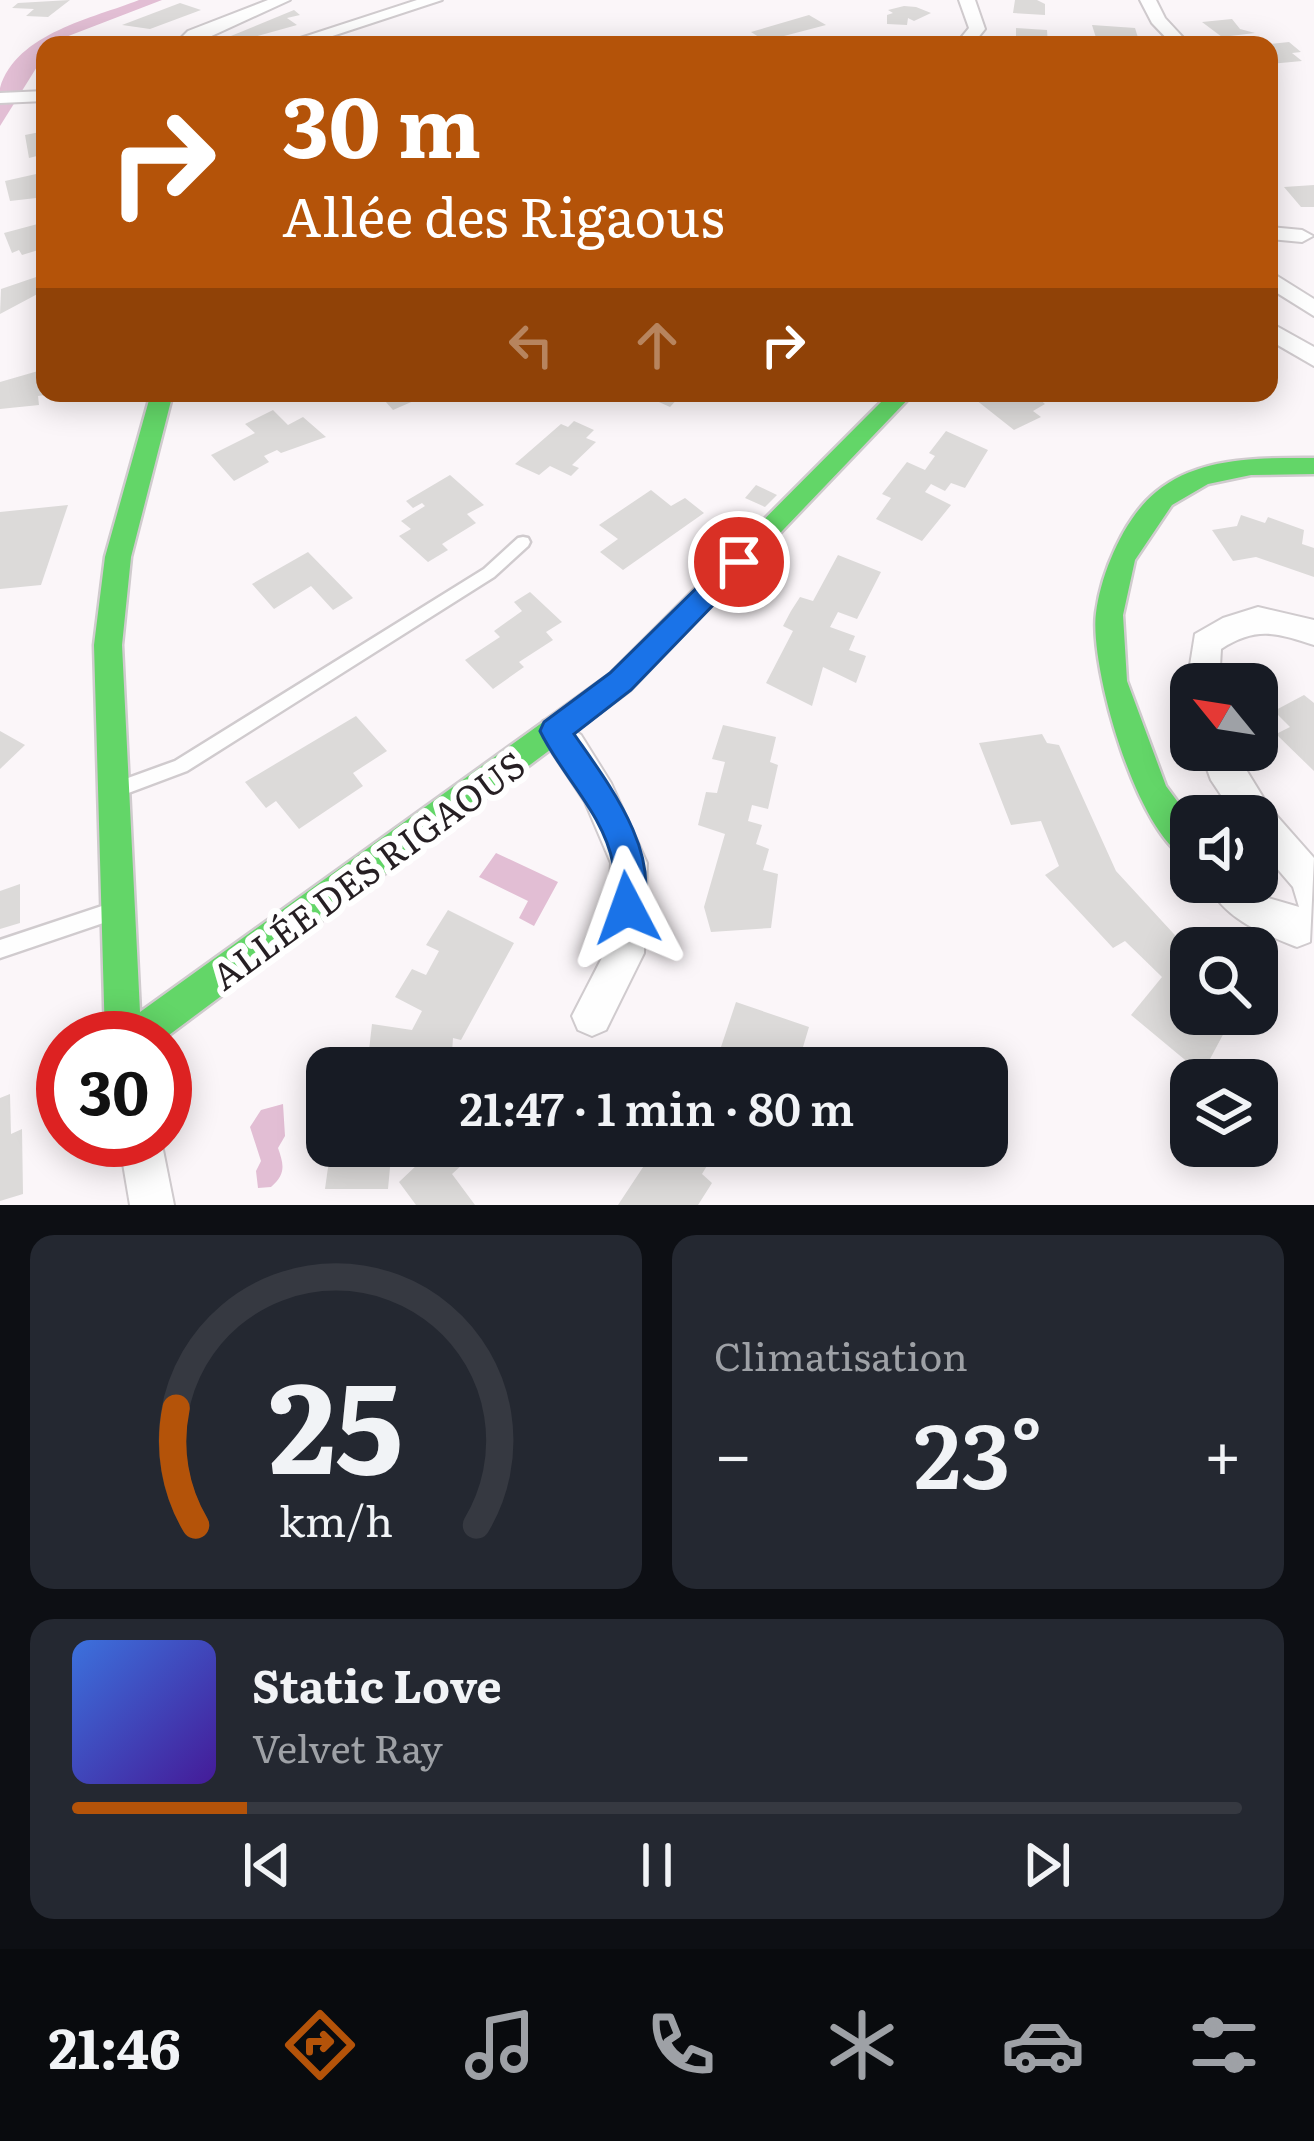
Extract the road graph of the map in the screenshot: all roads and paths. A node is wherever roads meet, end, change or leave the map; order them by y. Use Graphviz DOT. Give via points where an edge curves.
graph roads {
  1 [pos="282,0"];
  2 [pos="434,0"];
  3 [pos="967,0"];
  4 [pos="1148,0"];
  5 [pos="197,36"];
  6 [pos="316,36"];
  7 [pos="970,36"];
  8 [pos="1173,36"];
  9 [pos="36,96"];
  10 [pos="0,98"];
  11 [pos="1278,234"];
  12 [pos="1302,236"];
  13 [pos="1278,284"];
  14 [pos="1314,309"];
  15 [pos="1278,335"];
  16 [pos="1314,358"];
  17 [pos="160,402"];
  18 [pos="894,402"];
  19 [pos="1314,466"];
  20 [pos="523,542"];
  21 [pos="1314,633"];
  22 [pos="1205,663"];
  23 [pos="555,731"];
  24 [pos="112,791"];
  25 [pos="1170,817"];
  26 [pos="1278,843"];
  27 [pos="1314,899"];
  28 [pos="1248,903"];
  29 [pos="117,910"];
  30 [pos="1314,919"];
  31 [pos="0,949"];
  32 [pos="122,1011"];
  33 [pos="172,1011"];
  34 [pos="592,1016"];
  35 [pos="145,1167"];
  36 [pos="152,1205"];
  1 -- 5 [label="street"];
  2 -- 6 [label="street"];
  3 -- 7 [label="street" via="976,29"];
  4 -- 8 [label="street"];
  9 -- 10 [label="street"];
  11 -- 12 [label="street"];
  13 -- 14 [label="street"];
  15 -- 16 [label="street"];
  17 -- 24 [label="street" via="118,557 108,645"];
  18 -- 23 [label="street, ALLÉE DES RIGAOUS" via="620,682"];
  19 -- 25 [label="street" via="1202,476 1163,500 1122,558 1109,616 1113,682 1153,793"];
  20 -- 24 [label="lane" via="489,573 182,766"];
  21 -- 22 [label="street" via="1283,619 1241,620 1206,643"];
  23 -- 33 [label="street, ALLÉE DES RIGAOUS"];
  23 -- 34 [label="street" via="598,794 629,863 625,953"];
  24 -- 29 [label="street"];
  26 -- 27 [label="street" via="1309,879"];
  28 -- 30 [label="street" via="1298,929"];
  29 -- 31 [label="lane"];
  29 -- 32 [label="street"];
  35 -- 36 [label="street"];
}
